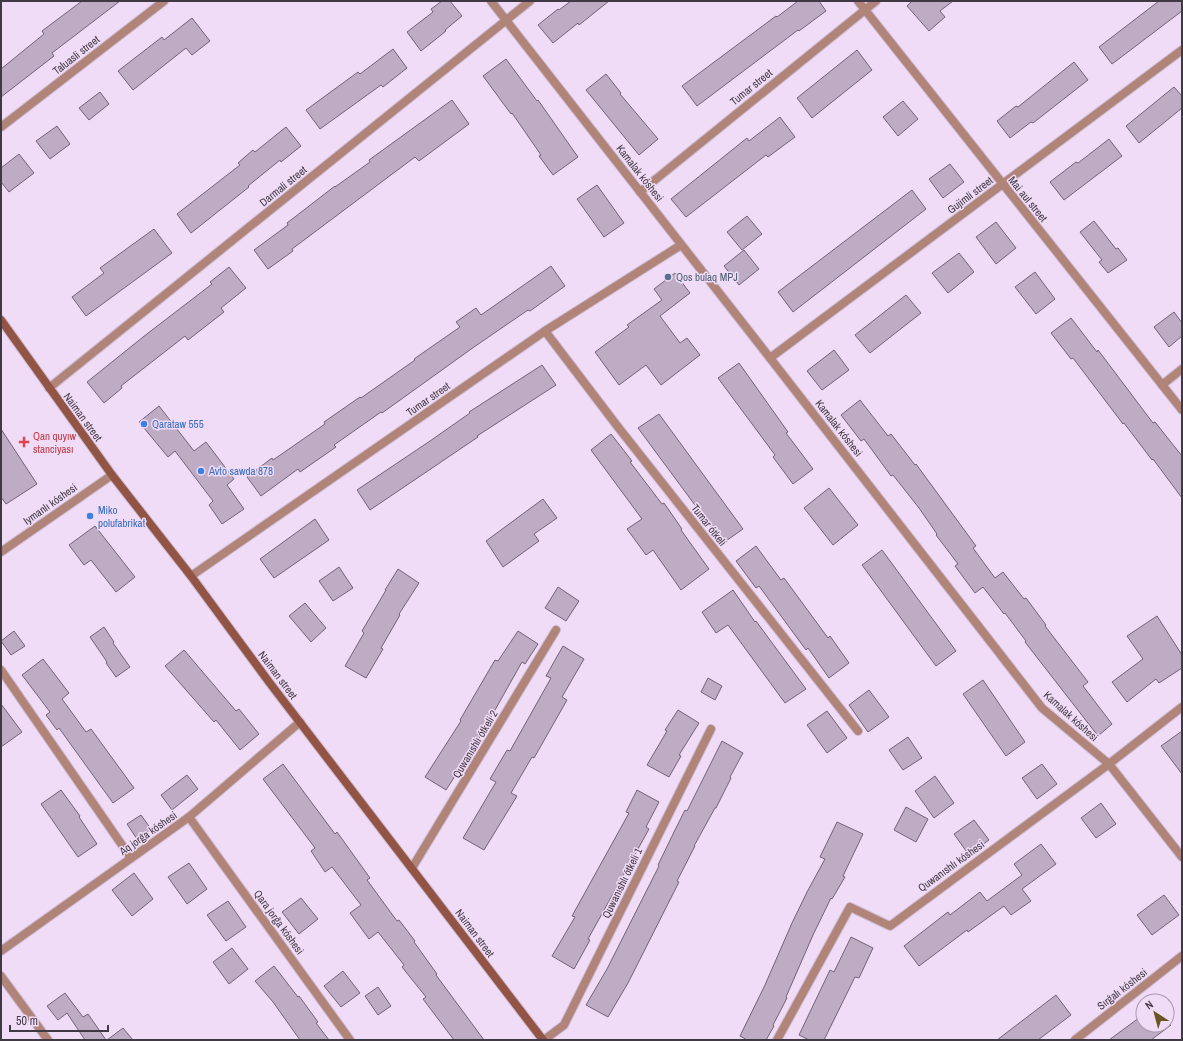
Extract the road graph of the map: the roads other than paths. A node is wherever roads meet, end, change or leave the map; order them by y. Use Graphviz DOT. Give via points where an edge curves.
graph roads {
  1 [pos="164,1"];
  2 [pos="491,1"];
  3 [pos="530,1"];
  4 [pos="858,1"];
  5 [pos="876,1"];
  6 [pos="864,9"];
  7 [pos="506,20"];
  8 [pos="1182,50"];
  9 [pos="1,127"];
  10 [pos="1002,185"];
  11 [pos="640,192"];
  12 [pos="682,245"];
  13 [pos="1,320"];
  14 [pos="544,331"];
  15 [pos="770,358"];
  16 [pos="1182,369"];
  17 [pos="1162,385"];
  18 [pos="49,388"];
  19 [pos="1182,410"];
  20 [pos="112,475"];
  21 [pos="1,552"];
  22 [pos="191,576"];
  23 [pos="556,630"];
  24 [pos="1,670"];
  25 [pos="1182,708"];
  26 [pos="300,722"];
  27 [pos="711,729"];
  28 [pos="858,731"];
  29 [pos="1109,764"];
  30 [pos="190,817"];
  31 [pos="1182,857"];
  32 [pos="131,858"];
  33 [pos="412,868"];
  34 [pos="1,951"];
  35 [pos="1182,956"];
  36 [pos="1,976"];
  37 [pos="48,1040"];
  38 [pos="350,1040"];
  39 [pos="543,1040"];
  40 [pos="777,1040"];
  41 [pos="1075,1040"];
  1 -- 9 [label="street, Taluasli street"];
  2 -- 7 [label="street, Kamalak kóshesi"];
  3 -- 7 [label="street, Darmali street"];
  4 -- 6 [label="street, Mai aul street"];
  5 -- 6 [label="street, Tumar street"];
  6 -- 10 [label="street, Mai aul street"];
  6 -- 11 [label="street, Tumar street"];
  7 -- 11 [label="street, Kamalak kóshesi"];
  7 -- 18 [label="street, Darmali street"];
  8 -- 10 [label="street, Gujimli street"];
  10 -- 15 [label="street, Gujimli street"];
  10 -- 17 [label="street, Mai aul street"];
  11 -- 12 [label="street, Kamalak kóshesi"];
  12 -- 14 [label="street, Tumar street"];
  12 -- 15 [label="street, Kamalak kóshesi"];
  13 -- 18 [label="main road, Naiman street"];
  14 -- 22 [label="street, Tumar street"];
  14 -- 28 [label="street, Tumar ótkeli"];
  15 -- 29 [label="street, Kamalak kóshesi" via="1042,708"];
  16 -- 17 [label="street"];
  17 -- 19 [label="street, Mai aul street"];
  18 -- 20 [label="main road, Naiman street"];
  20 -- 21 [label="street, Iymanlı kóshesi"];
  20 -- 22 [label="main road, Naiman street"];
  22 -- 26 [label="main road, Naiman street"];
  23 -- 33 [label="street, Quwanıshlı ótkeli 2"];
  24 -- 32 [label="street"];
  25 -- 29 [label="street, Quwanıshlı kóshesi"];
  26 -- 30 [label="street, Aq jorǵa kóshesi"];
  26 -- 33 [label="main road, Naiman street"];
  27 -- 39 [label="street, Quwanıshlı ótkeli 1" via="564,1025"];
  29 -- 31 [label="street, Kamalak kóshesi"];
  29 -- 40 [label="street, Quwanıshlı kóshesi" via="890,926 850,907"];
  30 -- 32 [label="street, Aq jorǵa kóshesi"];
  30 -- 38 [label="street, Qara jorǵa kóshesi"];
  32 -- 34 [label="street, Aq jorǵa kóshesi"];
  33 -- 39 [label="main road, Naiman street"];
  35 -- 41 [label="street, Sırǵalı kóshesi"];
  36 -- 37 [label="street"];
}
